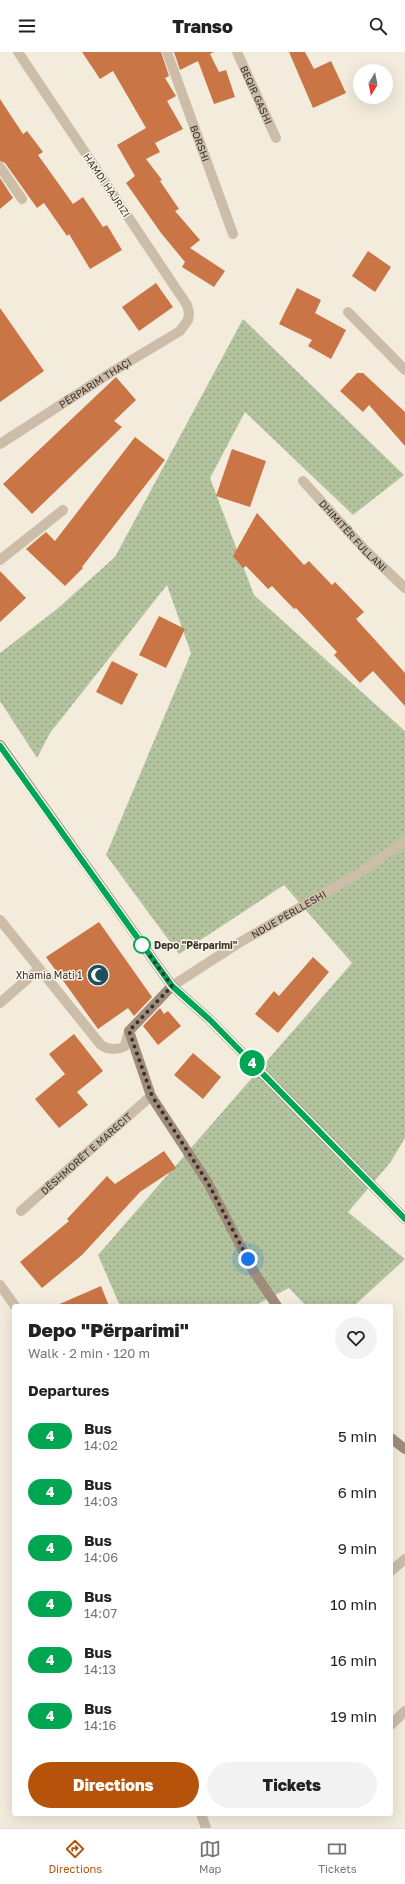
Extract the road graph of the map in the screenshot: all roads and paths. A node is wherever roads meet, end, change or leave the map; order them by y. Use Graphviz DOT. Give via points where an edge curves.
graph roads {
  1 [pos="18,52"];
  2 [pos="167,52"];
  3 [pos="237,52"];
  4 [pos="276,138"];
  5 [pos="0,167"];
  6 [pos="22,199"];
  7 [pos="233,234"];
  8 [pos="348,312"];
  9 [pos="188,320"];
  10 [pos="405,370"];
  11 [pos="0,444"];
  12 [pos="303,481"];
  13 [pos="63,510"];
  14 [pos="0,560"];
  15 [pos="405,588"];
  16 [pos="0,746"];
  17 [pos="405,840"];
  18 [pos="0,920"];
  19 [pos="39,969"];
  20 [pos="172,986"];
  21 [pos="0,1003"];
  22 [pos="129,1031"];
  23 [pos="152,1096"];
  24 [pos="21,1211"];
  25 [pos="405,1219"];
  26 [pos="0,1285"];
  27 [pos="14,1304"];
  28 [pos="276,1304"];
  29 [pos="393,1440"];
  30 [pos="405,1449"];
  31 [pos="405,1559"];
  32 [pos="393,1569"];
  33 [pos="405,1711"];
  34 [pos="393,1723"];
  35 [pos="201,1816"];
  36 [pos="206,1828"];
  1 -- 9 [label="street, HAMDI HAJRIZI" via="187,306"];
  2 -- 7 [label="street, BORSHI"];
  3 -- 4 [label="street, BEQIR GASHI"];
  5 -- 6 [label="street"];
  8 -- 10 [label="street"];
  9 -- 11 [label="street, PËRPARIM THAÇI" via="180,332 110,373"];
  12 -- 15 [label="street, DHIMITËR FULLANI" via="366,551"];
  13 -- 14 [label="street"];
  16 -- 20 [label="street"];
  17 -- 20 [label="street, NDUE PËRLLESHI" via="361,872 237,944"];
  18 -- 19 [label="street"];
  19 -- 21 [label="street"];
  19 -- 22 [label="street" via="104,1047 116,1049 126,1046"];
  20 -- 22 [label="street"];
  20 -- 25 [label="street" via="210,1020"];
  22 -- 23 [label="street"];
  23 -- 24 [label="street, DËSHMORËT E MARECIT"];
  23 -- 28 [label="street" via="208,1183 254,1272"];
  26 -- 27 [label="street"];
  29 -- 30 [label="street"];
  31 -- 32 [label="street"];
  33 -- 34 [label="street"];
  35 -- 36 [label="street"];
}
